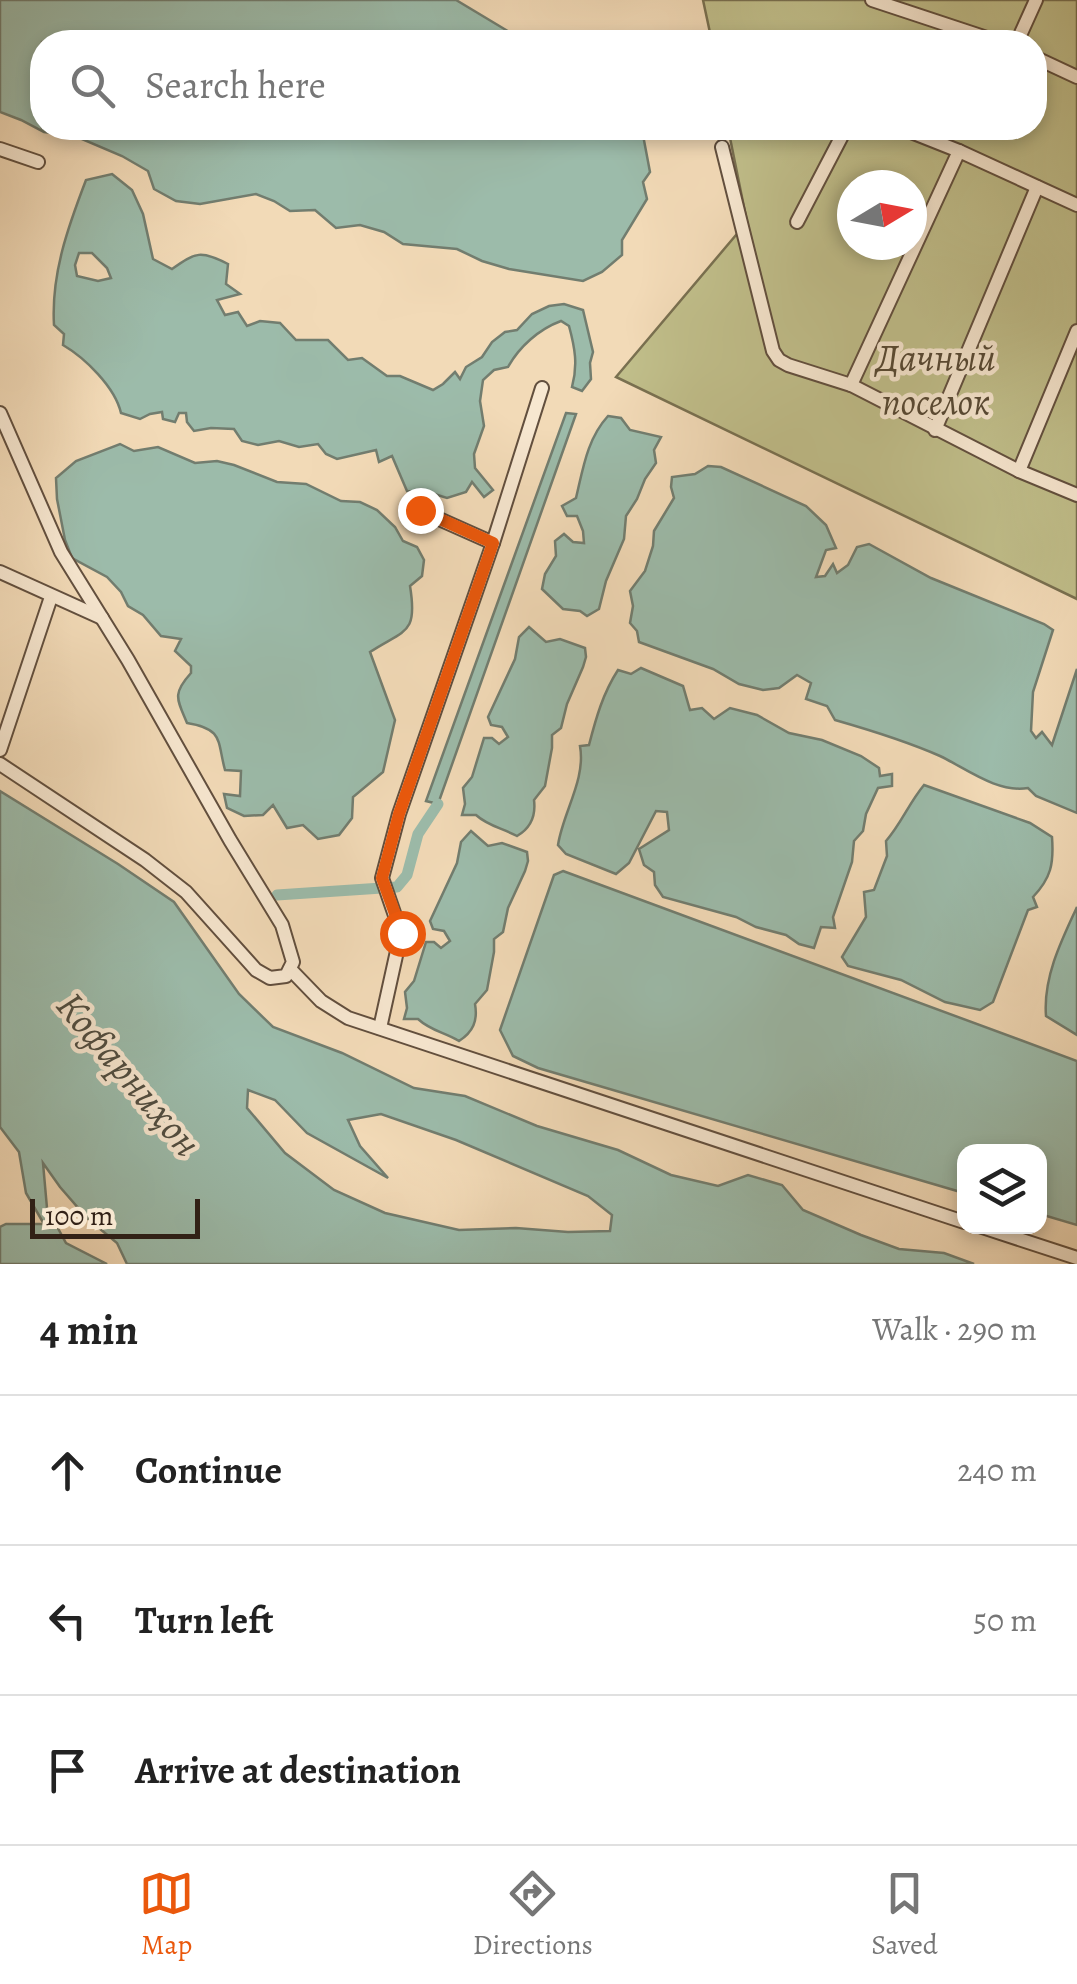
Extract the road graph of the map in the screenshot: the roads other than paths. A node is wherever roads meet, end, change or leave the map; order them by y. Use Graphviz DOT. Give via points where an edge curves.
graph roads {
  1 [pos="872,0"];
  2 [pos="1036,0"];
  3 [pos="963,30"];
  4 [pos="1022,30"];
  5 [pos="1047,63"];
  6 [pos="1077,76"];
  7 [pos="840,140"];
  8 [pos="931,140"];
  9 [pos="722,147"];
  10 [pos="0,148"];
  11 [pos="959,151"];
  12 [pos="38,162"];
  13 [pos="1037,188"];
  14 [pos="1077,205"];
  15 [pos="797,222"];
  16 [pos="1077,331"];
  17 [pos="851,385"];
  18 [pos="542,388"];
  19 [pos="0,413"];
  20 [pos="935,430"];
  21 [pos="1018,471"];
  22 [pos="1077,495"];
  23 [pos="420,510"];
  24 [pos="493,543"];
  25 [pos="0,572"];
  26 [pos="51,596"];
  27 [pos="102,618"];
  28 [pos="0,750"];
  29 [pos="0,764"];
  30 [pos="290,970"];
  31 [pos="380,1028"];
  32 [pos="957,1220"];
  33 [pos="1004,1234"];
  34 [pos="1077,1258"];
  1 -- 3 [label="street"];
  2 -- 4 [label="street"];
  5 -- 6 [label="street"];
  7 -- 15 [label="street"];
  8 -- 11 [label="street"];
  9 -- 17 [label="street" via="773,351 788,365"];
  10 -- 12 [label="street"];
  11 -- 13 [label="street"];
  11 -- 17 [label="street"];
  13 -- 14 [label="street"];
  13 -- 20 [label="street"];
  16 -- 21 [label="street"];
  17 -- 20 [label="street"];
  18 -- 24 [label="street"];
  19 -- 27 [label="street" via="61,552"];
  20 -- 21 [label="street"];
  21 -- 22 [label="street"];
  23 -- 24 [label="street"];
  24 -- 31 [label="street" via="382,878 402,933"];
  25 -- 26 [label="street"];
  26 -- 27 [label="street"];
  26 -- 28 [label="street"];
  27 -- 30 [label="street" via="282,925"];
  29 -- 30 [label="street" via="186,892 256,970 270,978"];
  30 -- 31 [label="street" via="321,1001"];
  31 -- 32 [label="street"];
  33 -- 34 [label="street"];
}
